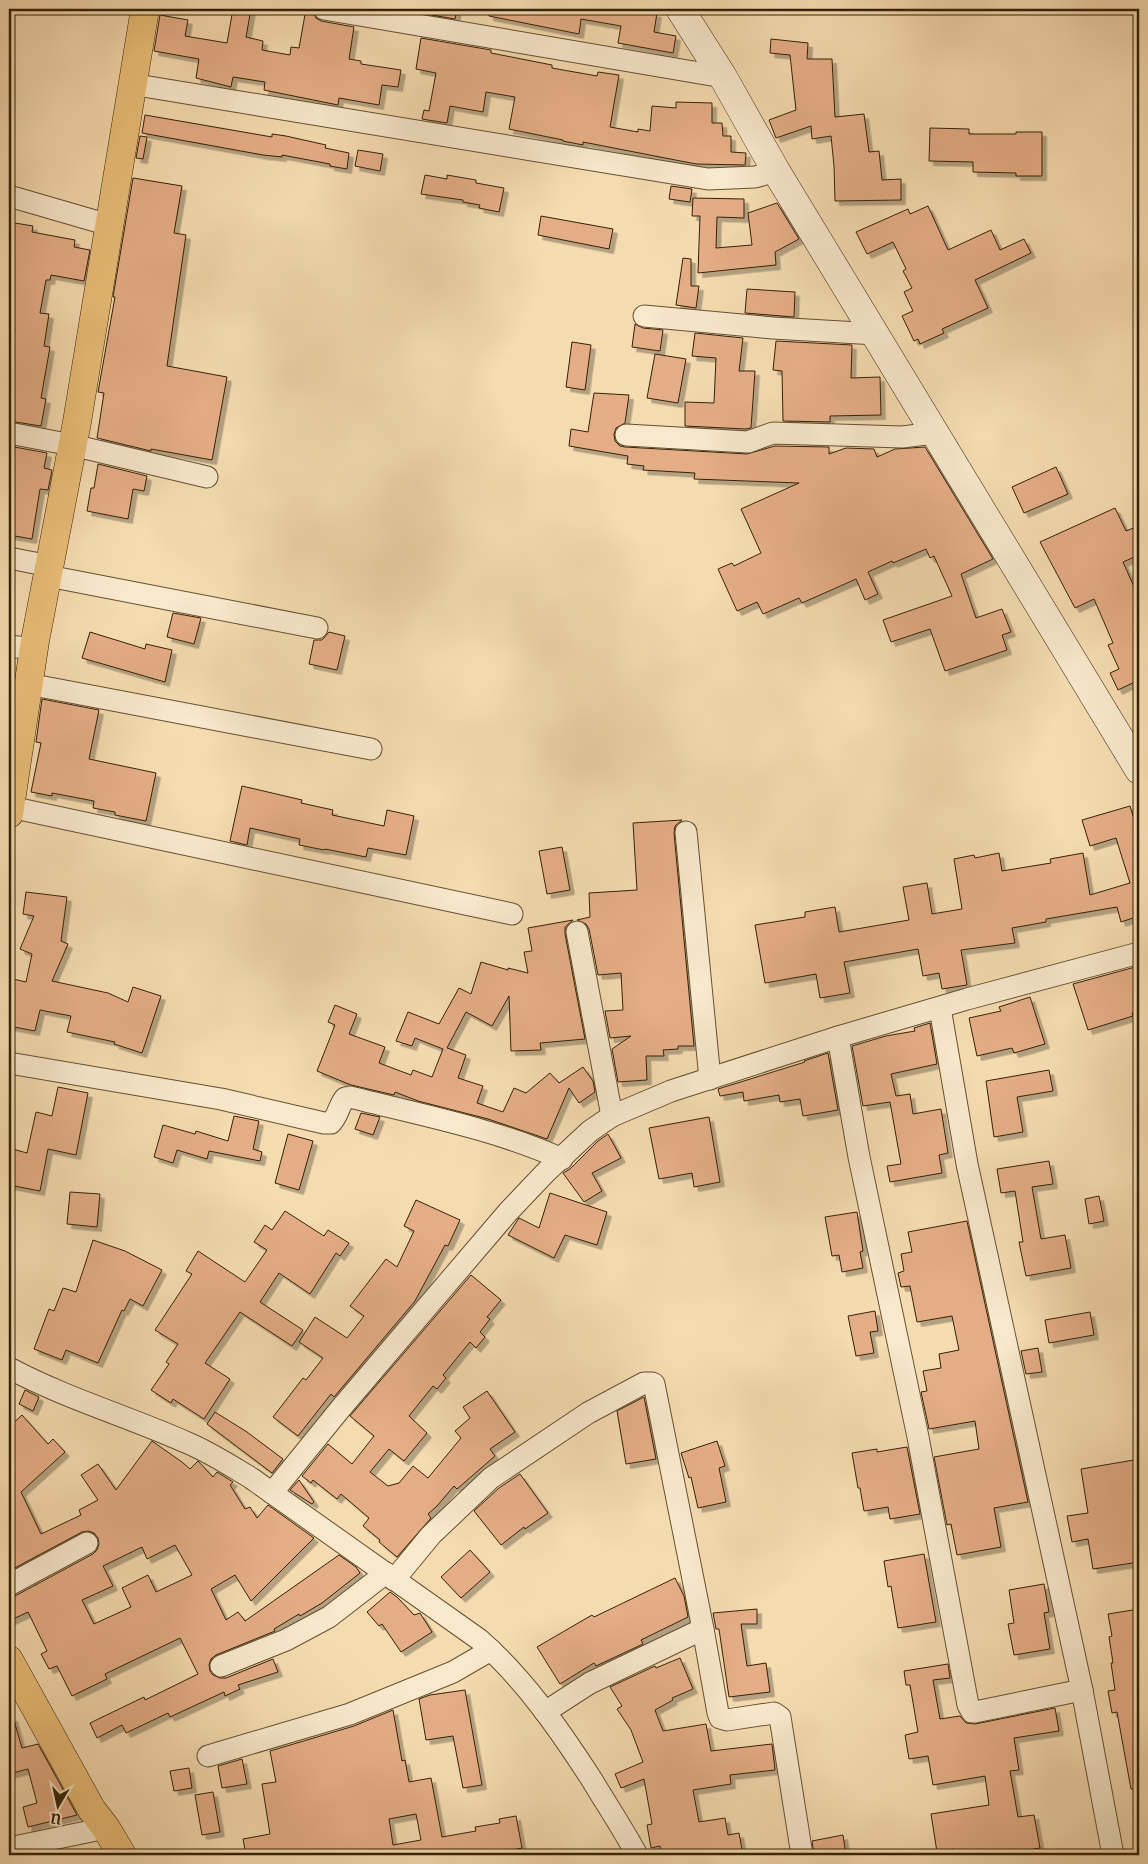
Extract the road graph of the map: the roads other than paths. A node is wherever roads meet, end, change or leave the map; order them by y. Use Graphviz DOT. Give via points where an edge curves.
graph roads {
  1 [pos="145,9"];
  2 [pos="324,9"];
  3 [pos="680,9"];
  4 [pos="723,77"];
  5 [pos="132,84"];
  6 [pos="776,171"];
  7 [pos="9,196"];
  8 [pos="110,225"];
  9 [pos="644,316"];
  10 [pos="876,334"];
  11 [pos="9,433"];
  12 [pos="935,433"];
  13 [pos="626,435"];
  14 [pos="72,445"];
  15 [pos="208,477"];
  16 [pos="9,558"];
  17 [pos="49,571"];
  18 [pos="317,628"];
  19 [pos="21,648"];
  20 [pos="28,684"];
  21 [pos="15,737"];
  22 [pos="371,749"];
  23 [pos="1139,770"];
  24 [pos="9,811"];
  25 [pos="686,832"];
  26 [pos="512,914"];
  27 [pos="577,932"];
  28 [pos="1139,953"];
  29 [pos="940,1008"];
  30 [pos="838,1037"];
  31 [pos="9,1063"];
  32 [pos="710,1079"];
  33 [pos="612,1116"];
  34 [pos="562,1159"];
  35 [pos="9,1368"];
  36 [pos="272,1492"];
  37 [pos="87,1543"];
  38 [pos="390,1576"];
  39 [pos="9,1585"];
  40 [pos="703,1629"];
  41 [pos="491,1650"];
  42 [pos="9,1660"];
  43 [pos="221,1666"];
  44 [pos="1082,1690"];
  45 [pos="545,1712"];
  46 [pos="208,1756"];
  47 [pos="106,1828"];
  48 [pos="9,1848"];
  49 [pos="122,1855"];
  50 [pos="637,1855"];
  51 [pos="802,1855"];
  52 [pos="1113,1855"];
  1 -- 5 [label="main road"];
  2 -- 4 [label="street"];
  3 -- 4 [label="street"];
  4 -- 6 [label="street"];
  5 -- 6 [label="street" via="708,179 755,177"];
  5 -- 8 [label="main road"];
  6 -- 10 [label="street"];
  7 -- 8 [label="street"];
  8 -- 14 [label="main road"];
  9 -- 10 [label="street"];
  10 -- 12 [label="street"];
  11 -- 14 [label="street"];
  12 -- 13 [label="street" via="902,437 773,433 748,442"];
  12 -- 23 [label="street"];
  14 -- 15 [label="street"];
  14 -- 17 [label="main road"];
  16 -- 17 [label="street"];
  17 -- 18 [label="street"];
  17 -- 19 [label="main road"];
  19 -- 20 [label="main road"];
  20 -- 21 [label="main road"];
  20 -- 22 [label="street"];
  21 -- 24 [label="main road"];
  24 -- 26 [label="street"];
  25 -- 32 [label="street"];
  27 -- 33 [label="street"];
  28 -- 29 [label="street"];
  29 -- 30 [label="street"];
  29 -- 44 [label="street" via="980,1226"];
  30 -- 32 [label="street"];
  30 -- 44 [label="street" via="968,1704 975,1712"];
  31 -- 34 [label="street" via="221,1099 324,1124 331,1123 341,1103 350,1098 479,1130 539,1148"];
  32 -- 33 [label="street" via="671,1091"];
  33 -- 34 [label="street" via="590,1131"];
  34 -- 36 [label="street" via="508,1212"];
  35 -- 36 [label="street" via="93,1407 191,1444"];
  36 -- 38 [label="street"];
  37 -- 39 [label="street"];
  38 -- 40 [label="street" via="491,1478 588,1413 644,1383 652,1383"];
  38 -- 41 [label="street"];
  38 -- 43 [label="street" via="329,1617 286,1640"];
  40 -- 45 [label="street" via="590,1683"];
  40 -- 51 [label="street" via="720,1718 729,1720 774,1713 780,1717"];
  41 -- 45 [label="street" via="512,1670"];
  41 -- 46 [label="street" via="453,1672 350,1714"];
  42 -- 47 [label="main road" via="92,1810"];
  44 -- 52 [label="street"];
  45 -- 50 [label="street"];
  47 -- 48 [label="street"];
  47 -- 49 [label="main road"];
}
